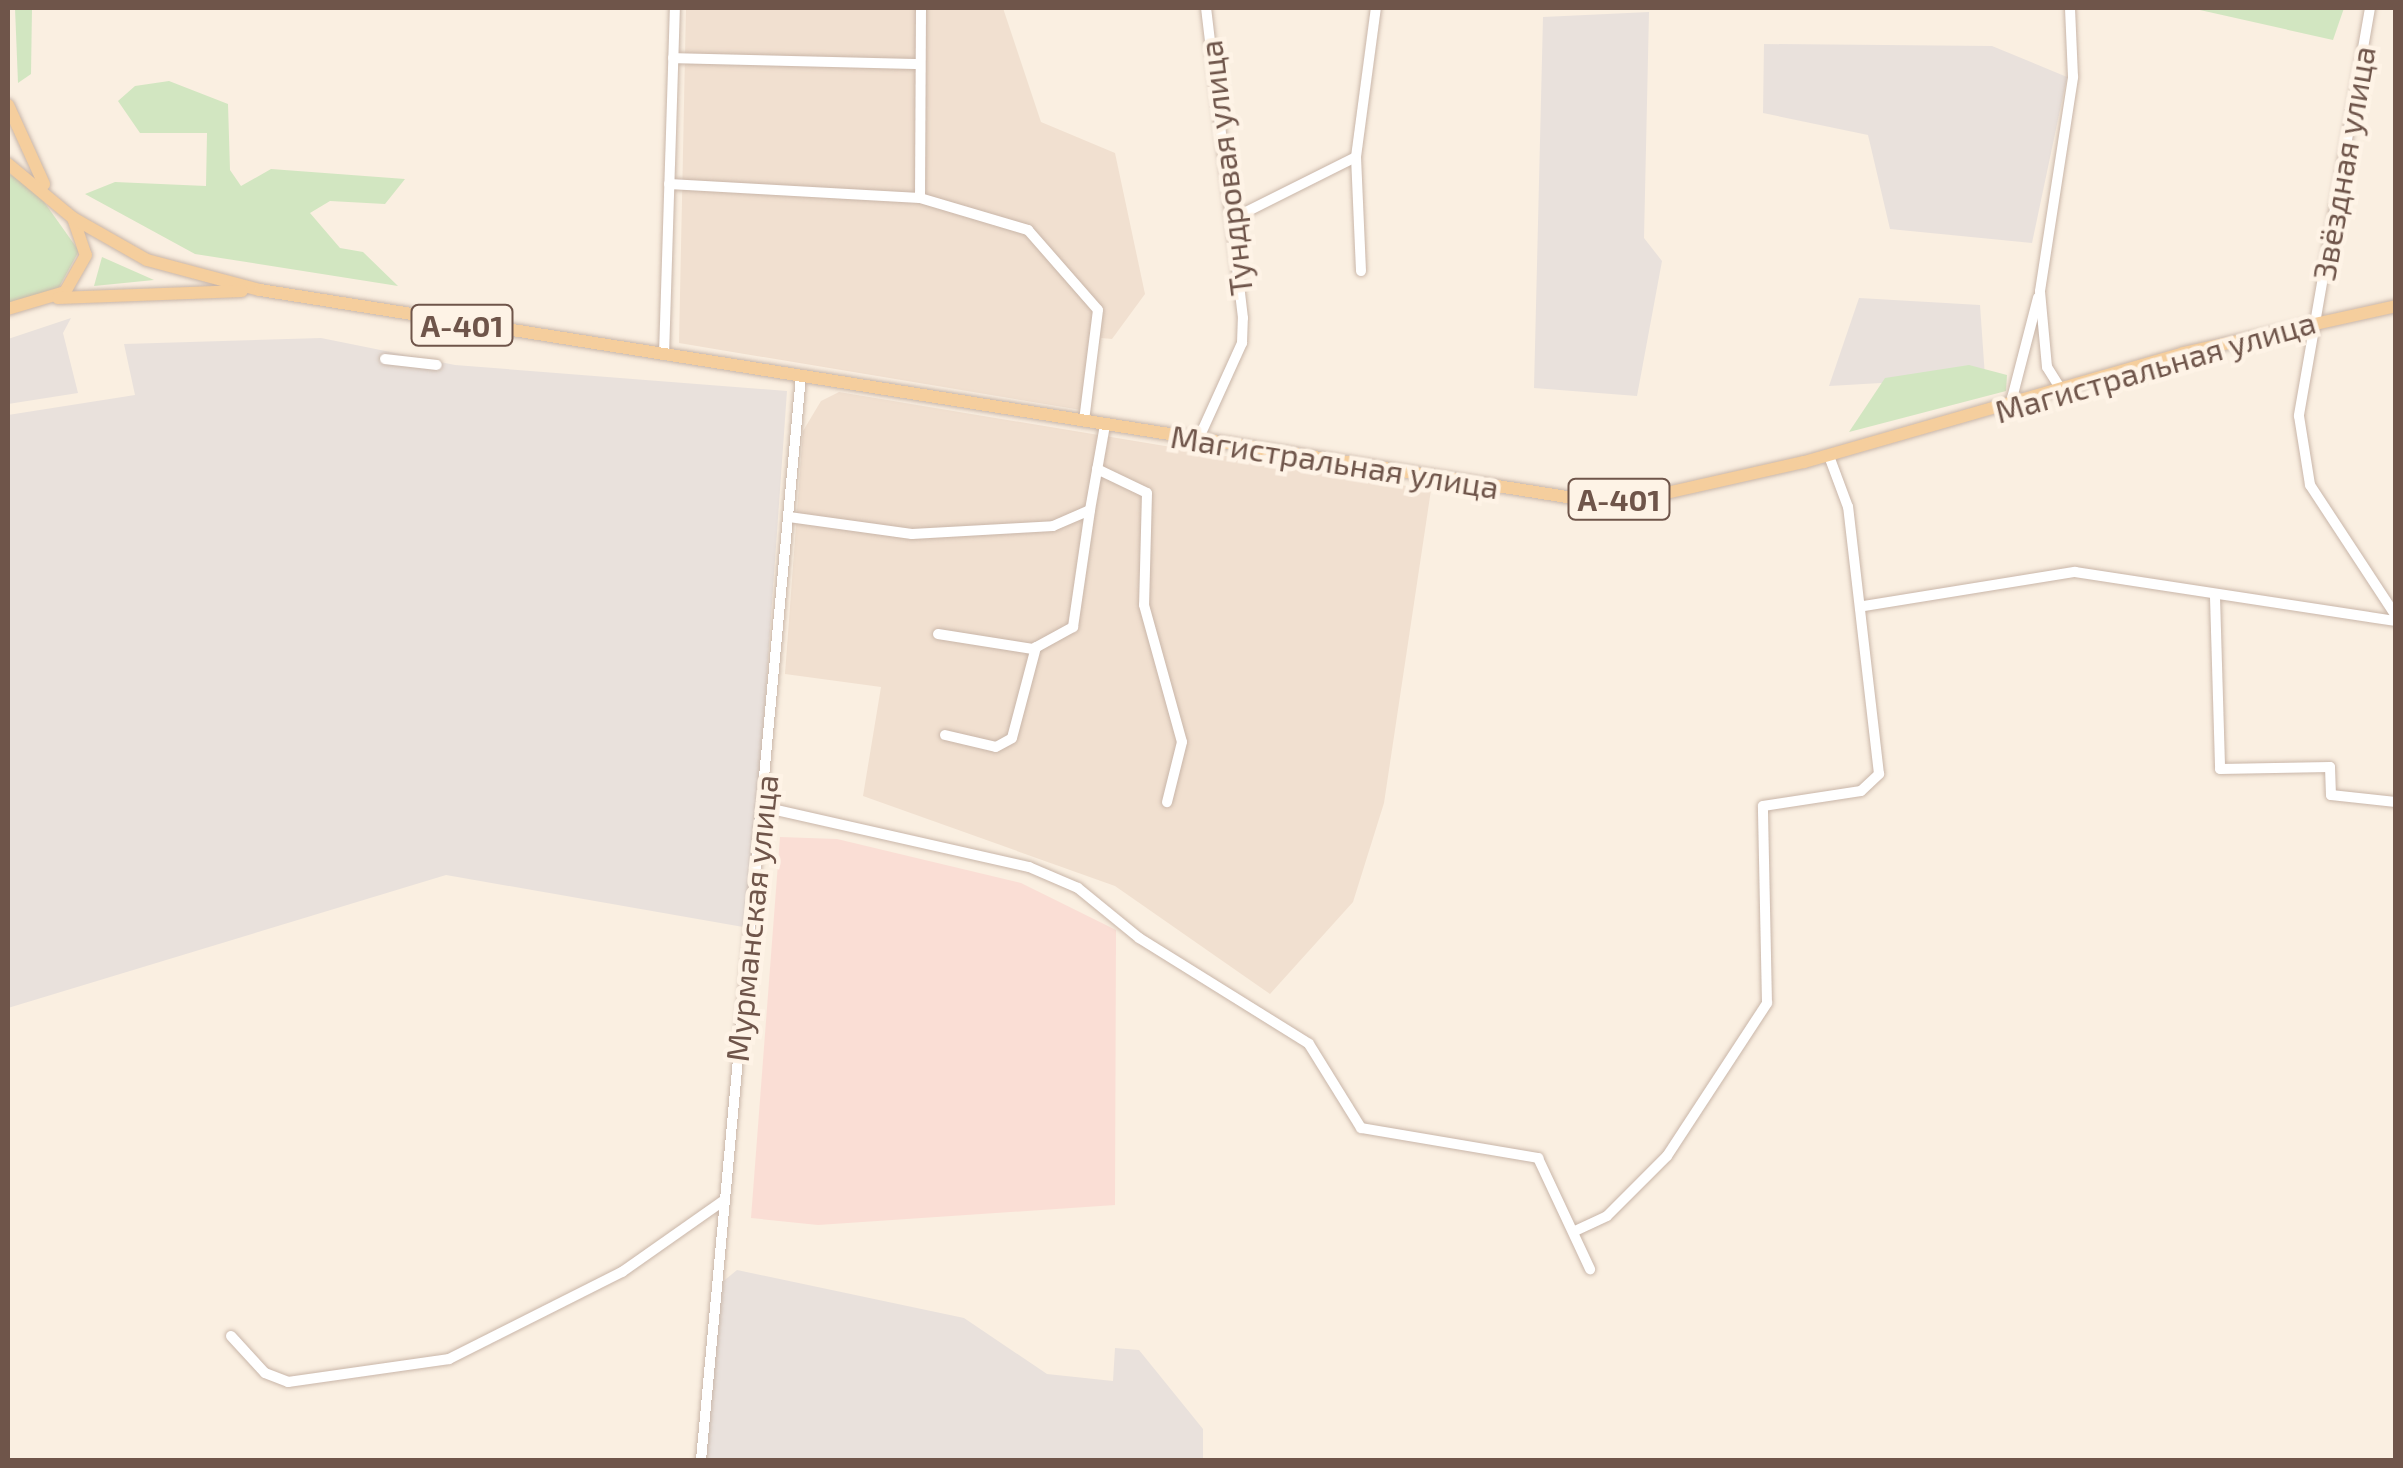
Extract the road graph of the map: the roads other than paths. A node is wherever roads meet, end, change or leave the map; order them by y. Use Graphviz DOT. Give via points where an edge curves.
graph roads {
  1 [pos="675,8"];
  2 [pos="921,8"];
  3 [pos="1206,8"];
  4 [pos="1376,8"];
  5 [pos="2070,8"];
  6 [pos="2370,8"];
  7 [pos="674,58"];
  8 [pos="920,64"];
  9 [pos="8,105"];
  10 [pos="1356,157"];
  11 [pos="8,164"];
  12 [pos="670,184"];
  13 [pos="46,186"];
  14 [pos="920,198"];
  15 [pos="1238,216"];
  16 [pos="73,218"];
  17 [pos="1361,271"];
  18 [pos="260,290"];
  19 [pos="2040,290"];
  20 [pos="53,299"];
  21 [pos="2396,306"];
  22 [pos="8,309"];
  23 [pos="2316,318"];
  24 [pos="664,355"];
  25 [pos="385,359"];
  26 [pos="437,365"];
  27 [pos="801,376"];
  28 [pos="2062,392"];
  29 [pos="2010,407"];
  30 [pos="1084,421"];
  31 [pos="1105,424"];
  32 [pos="1198,440"];
  33 [pos="1829,456"];
  34 [pos="1097,469"];
  35 [pos="1090,510"];
  36 [pos="789,518"];
  37 [pos="2215,597"];
  38 [pos="1864,606"];
  39 [pos="2396,619"];
  40 [pos="938,634"];
  41 [pos="1036,647"];
  42 [pos="945,735"];
  43 [pos="1167,802"];
  44 [pos="2396,802"];
  45 [pos="763,807"];
  46 [pos="724,1201"];
  47 [pos="1575,1231"];
  48 [pos="1590,1269"];
  49 [pos="231,1336"];
  50 [pos="701,1460"];
  1 -- 7 [label="street"];
  2 -- 8 [label="street"];
  3 -- 15 [label="street, Тундровая улица"];
  4 -- 10 [label="street"];
  5 -- 19 [label="street" via="2073,78"];
  6 -- 23 [label="street, Звёздная улица"];
  7 -- 8 [label="street"];
  7 -- 12 [label="street"];
  8 -- 14 [label="street"];
  9 -- 13 [label="main road, А-401"];
  10 -- 15 [label="street"];
  10 -- 17 [label="street"];
  11 -- 13 [label="main road, А-401"];
  12 -- 14 [label="street"];
  12 -- 24 [label="street"];
  13 -- 16 [label="main road, А-401"];
  14 -- 30 [label="street" via="1028,230 1098,310"];
  15 -- 32 [label="street, Тундровая улица" via="1242,343"];
  16 -- 18 [label="main road, Магистральная улица / А-401" via="147,260"];
  16 -- 20 [label="main road, А-401" via="86,260"];
  18 -- 20 [label="main road, Магистральная улица / А-401"];
  18 -- 24 [label="main road, Магистральная улица / А-401"];
  19 -- 28 [label="street" via="2047,367"];
  19 -- 29 [label="street" via="2013,367"];
  20 -- 22 [label="main road, А-401"];
  21 -- 23 [label="main road, Магистральная улица"];
  23 -- 28 [label="main road, Магистральная улица / А-401"];
  23 -- 39 [label="street, Звёздная улица" via="2299,416 2310,485"];
  24 -- 27 [label="main road, Магистральная улица / А-401"];
  25 -- 26 [label="street"];
  27 -- 30 [label="main road, Магистральная улица / А-401"];
  27 -- 36 [label="street, Мурманская улица"];
  28 -- 29 [label="main road, Магистральная улица / А-401"];
  29 -- 33 [label="main road, Магистральная улица / А-401"];
  30 -- 31 [label="main road, Магистральная улица / А-401"];
  31 -- 32 [label="main road, Магистральная улица / А-401"];
  31 -- 34 [label="street"];
  32 -- 33 [label="main road, Магистральная улица / А-401" via="1589,498 1653,496"];
  33 -- 38 [label="street" via="1848,507"];
  34 -- 35 [label="street"];
  34 -- 43 [label="street" via="1146,494 1144,605 1182,742"];
  35 -- 36 [label="street" via="1053,526 912,534"];
  35 -- 41 [label="street" via="1078,619"];
  36 -- 45 [label="street, Мурманская улица"];
  37 -- 38 [label="street" via="2075,572"];
  37 -- 39 [label="street"];
  37 -- 44 [label="street" via="2220,769 2330,766 2331,795"];
  38 -- 47 [label="street" via="1880,774 1860,792 1763,806 1766,1003 1666,1156 1607,1216"];
  40 -- 41 [label="street"];
  41 -- 42 [label="street" via="1012,738 996,747"];
  45 -- 46 [label="street, Мурманская улица"];
  45 -- 47 [label="street" via="1029,867 1078,888 1139,938 1309,1044 1361,1128 1538,1158"];
  46 -- 49 [label="street" via="622,1272 449,1359 288,1382 265,1373"];
  46 -- 50 [label="street, Мурманская улица"];
  47 -- 48 [label="street"];
}
